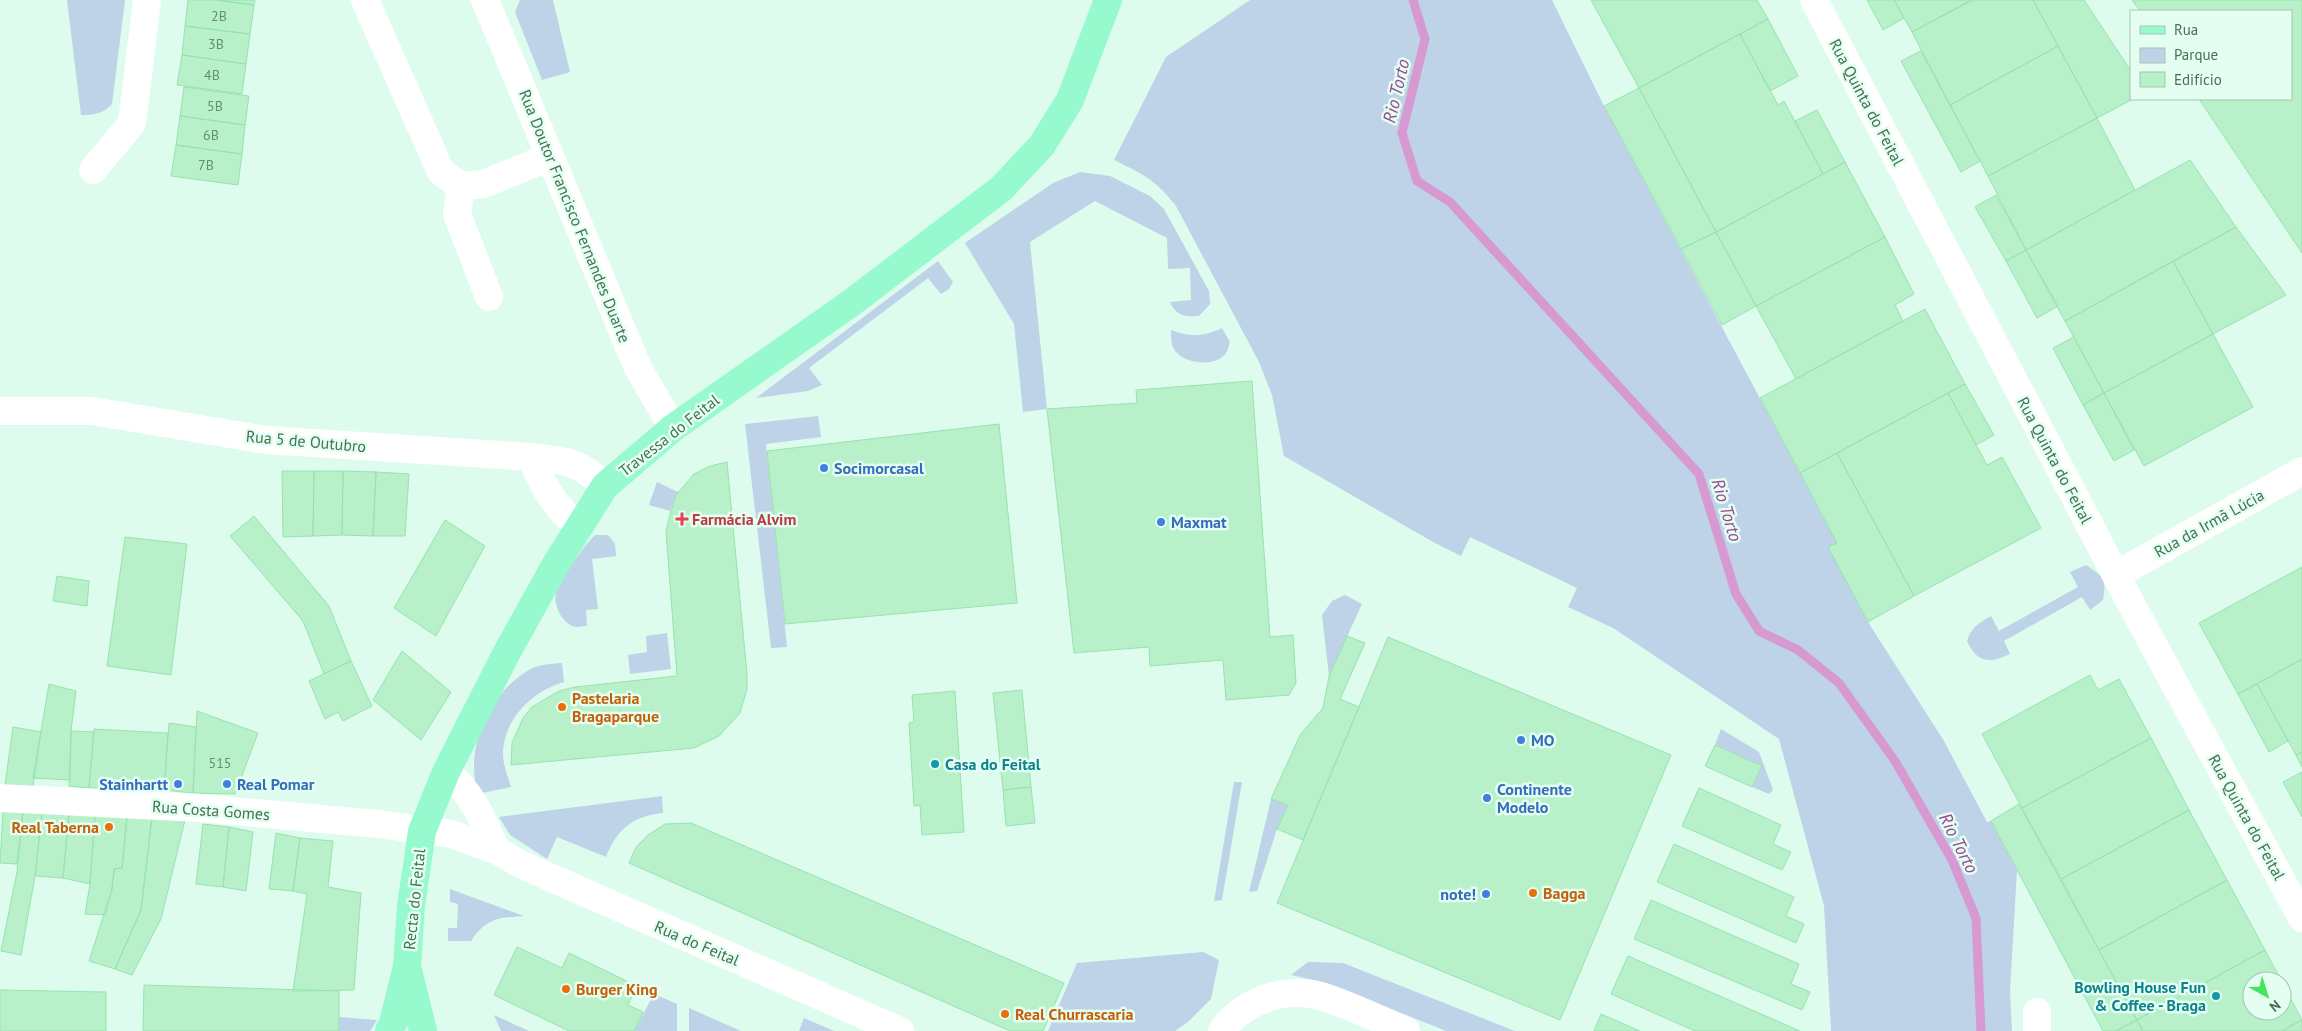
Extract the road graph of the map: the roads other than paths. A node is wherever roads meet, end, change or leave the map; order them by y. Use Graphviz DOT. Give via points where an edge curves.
graph roads {
  1 [pos="147,0"];
  2 [pos="365,0"];
  3 [pos="486,0"];
  4 [pos="1108,0"];
  5 [pos="1814,0"];
  6 [pos="550,157"];
  7 [pos="94,170"];
  8 [pos="461,186"];
  9 [pos="489,297"];
  10 [pos="0,411"];
  11 [pos="673,428"];
  12 [pos="532,457"];
  13 [pos="2302,471"];
  14 [pos="605,486"];
  15 [pos="579,528"];
  16 [pos="2116,575"];
  17 [pos="446,772"];
  18 [pos="0,798"];
  19 [pos="422,831"];
  20 [pos="496,850"];
  21 [pos="2302,918"];
  22 [pos="408,966"];
  23 [pos="1219,1028"];
  24 [pos="389,1031"];
  25 [pos="423,1031"];
  26 [pos="900,1031"];
  27 [pos="1406,1031"];
  1 -- 7 [label="street" via="132,124"];
  2 -- 8 [label="street" via="441,172"];
  3 -- 6 [label="street, Rua Doutor Francisco Fernandes Duarte"];
  4 -- 11 [label="main road, Travessa do Feital" via="1070,100 1042,145 1002,188 851,303"];
  5 -- 16 [label="street, Rua Quinta do Feital"];
  6 -- 8 [label="street" via="483,184"];
  6 -- 11 [label="street, Rua Doutor Francisco Fernandes Duarte" via="638,368"];
  8 -- 9 [label="street" via="458,214"];
  10 -- 12 [label="street, Rua 5 de Outubro" via="92,411 266,440"];
  11 -- 14 [label="main road, Travessa do Feital"];
  12 -- 14 [label="street, Rua 5 de Outubro" via="571,462 590,472"];
  12 -- 15 [label="street" via="538,476 550,496"];
  13 -- 16 [label="street, Rua da Irmã Lúcia"];
  14 -- 15 [label="main road, Travessa do Feital"];
  15 -- 17 [label="main road, Travessa do Feital" via="506,654"];
  16 -- 21 [label="street, Rua Quinta do Feital"];
  17 -- 19 [label="main road, Travessa do Feital"];
  17 -- 20 [label="street" via="476,805"];
  18 -- 19 [label="street, Rua Costa Gomes" via="193,807"];
  19 -- 20 [label="street, Rua do Feital" via="451,834"];
  19 -- 22 [label="main road, Recta do Feital" via="411,906"];
  20 -- 26 [label="street, Rua do Feital" via="675,934"];
  22 -- 24 [label="main road, Recta do Feital"];
  22 -- 25 [label="main road, Recta do Feital"];
  23 -- 27 [label="street" via="1241,1009 1266,998 1289,993 1320,996"];
}
